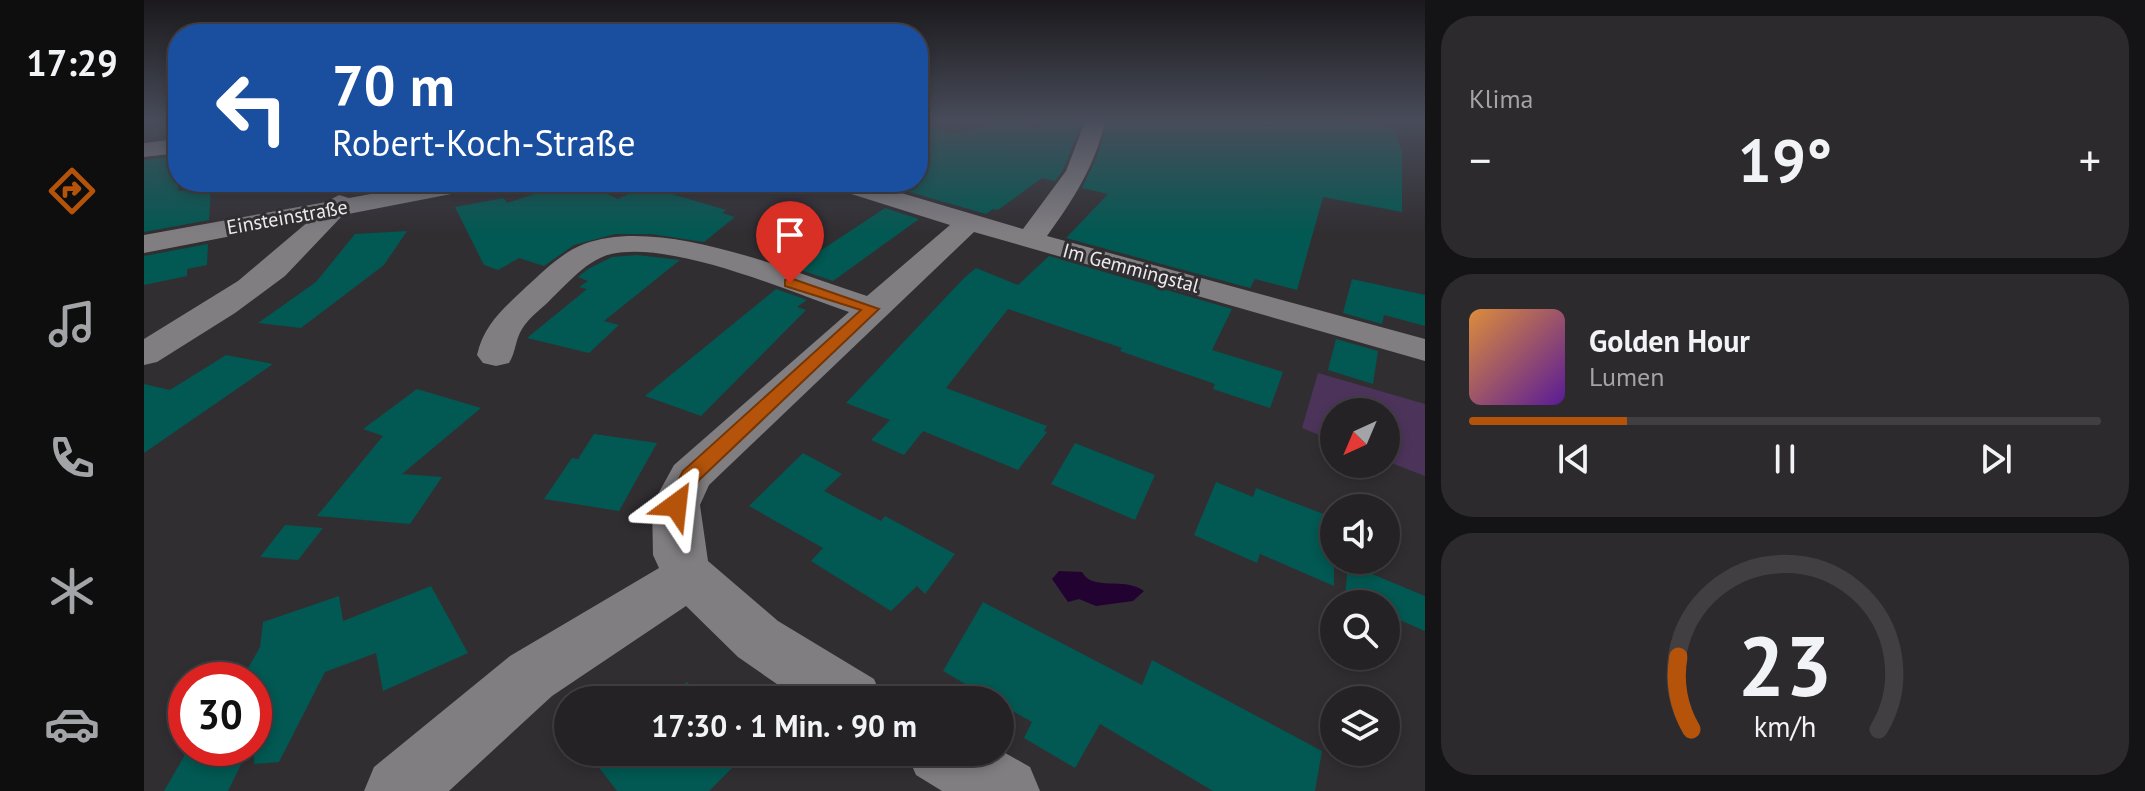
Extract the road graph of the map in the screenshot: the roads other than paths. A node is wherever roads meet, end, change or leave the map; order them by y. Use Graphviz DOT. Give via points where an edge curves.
graph roads {
  1 [pos="1085,159"];
  2 [pos="347,192"];
  3 [pos="424,192"];
  4 [pos="871,192"];
  5 [pos="334,209"];
  6 [pos="969,222"];
  7 [pos="1029,240"];
  8 [pos="144,244"];
  9 [pos="872,309"];
  10 [pos="1425,350"];
  11 [pos="144,354"];
  12 [pos="496,355"];
  13 [pos="689,576"];
  14 [pos="830,686"];
  15 [pos="963,766"];
  16 [pos="398,791"];
  17 [pos="1006,791"];
  1 -- 7 [label="street" via="1072,185"];
  2 -- 5 [label="street"];
  3 -- 5 [label="street, Einsteinstraße"];
  4 -- 6 [label="street, Im Gemmingstal"];
  5 -- 8 [label="street, Einsteinstraße"];
  5 -- 11 [label="street" via="282,264"];
  6 -- 7 [label="street, Im Gemmingstal"];
  6 -- 9 [label="street"];
  7 -- 10 [label="street, Im Gemmingstal"];
  9 -- 12 [label="street" via="709,257 631,242 591,251 562,269 499,333"];
  9 -- 13 [label="street" via="690,476 676,505 679,555"];
  13 -- 14 [label="street" via="758,639"];
  13 -- 16 [label="street" via="531,676"];
  15 -- 17 [label="street"];
}
